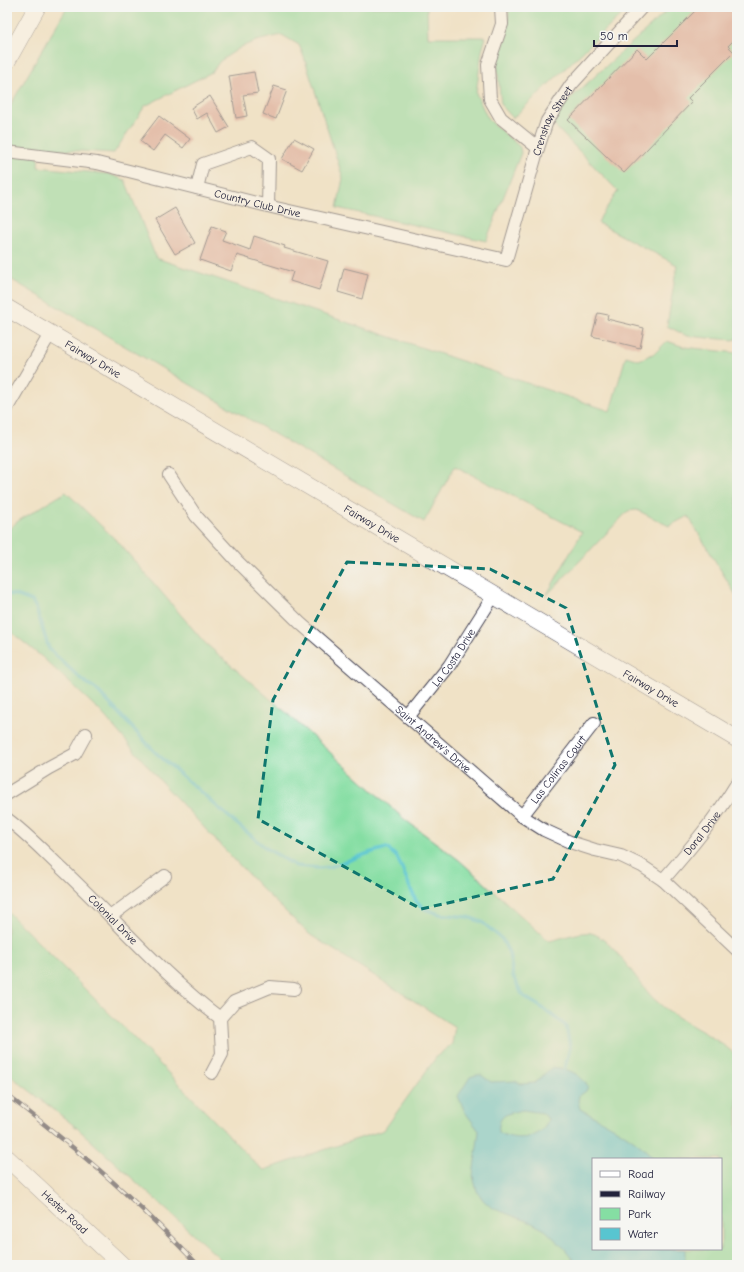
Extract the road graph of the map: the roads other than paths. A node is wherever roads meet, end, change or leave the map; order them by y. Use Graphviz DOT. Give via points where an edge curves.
graph roads {
  1 [pos="37,7"];
  2 [pos="501,7"];
  3 [pos="642,7"];
  4 [pos="7,60"];
  5 [pos="538,148"];
  6 [pos="7,152"];
  7 [pos="197,188"];
  8 [pos="268,206"];
  9 [pos="506,260"];
  10 [pos="7,308"];
  11 [pos="50,334"];
  12 [pos="7,408"];
  13 [pos="169,475"];
  14 [pos="494,595"];
  15 [pos="408,717"];
  16 [pos="594,723"];
  17 [pos="86,734"];
  18 [pos="737,739"];
  19 [pos="737,783"];
  20 [pos="7,794"];
  21 [pos="522,816"];
  22 [pos="7,819"];
  23 [pos="165,876"];
  24 [pos="663,880"];
  25 [pos="111,916"];
  26 [pos="737,950"];
  27 [pos="294,989"];
  28 [pos="220,1018"];
  29 [pos="212,1073"];
  30 [pos="7,1158"];
  31 [pos="122,1265"];
  1 -- 4 [label="main road"];
  2 -- 5 [label="street" via="502,24 488,65 490,99 501,118"];
  3 -- 5 [label="street, Crenshaw Street" via="571,85 547,121"];
  5 -- 9 [label="street, Crenshaw Street"];
  6 -- 7 [label="street, Country Club Drive" via="97,163"];
  7 -- 8 [label="street, Country Club Drive"];
  7 -- 8 [label="street" via="203,164 252,147 269,159"];
  8 -- 9 [label="street, Country Club Drive"];
  10 -- 11 [label="main road, Fairway Drive"];
  11 -- 12 [label="street"];
  11 -- 14 [label="main road, Fairway Drive"];
  13 -- 15 [label="street, Saint Andrew's Drive" via="196,516 237,561 300,623"];
  14 -- 15 [label="street, La Costa Drive" via="449,666"];
  14 -- 18 [label="main road, Fairway Drive"];
  15 -- 21 [label="street, Saint Andrew's Drive"];
  16 -- 21 [label="street, Las Colinas Court"];
  17 -- 20 [label="street" via="75,754"];
  19 -- 24 [label="street, Doral Drive" via="695,843"];
  21 -- 24 [label="street, Saint Andrew's Drive" via="570,842 621,856"];
  22 -- 25 [label="street, Colonial Drive"];
  23 -- 25 [label="street"];
  24 -- 26 [label="street, Saint Andrew's Drive"];
  25 -- 28 [label="street, Colonial Drive" via="196,1000"];
  27 -- 28 [label="street" via="270,987 234,1002"];
  28 -- 29 [label="street" via="222,1054"];
  30 -- 31 [label="main road, Hester Road"];
}
